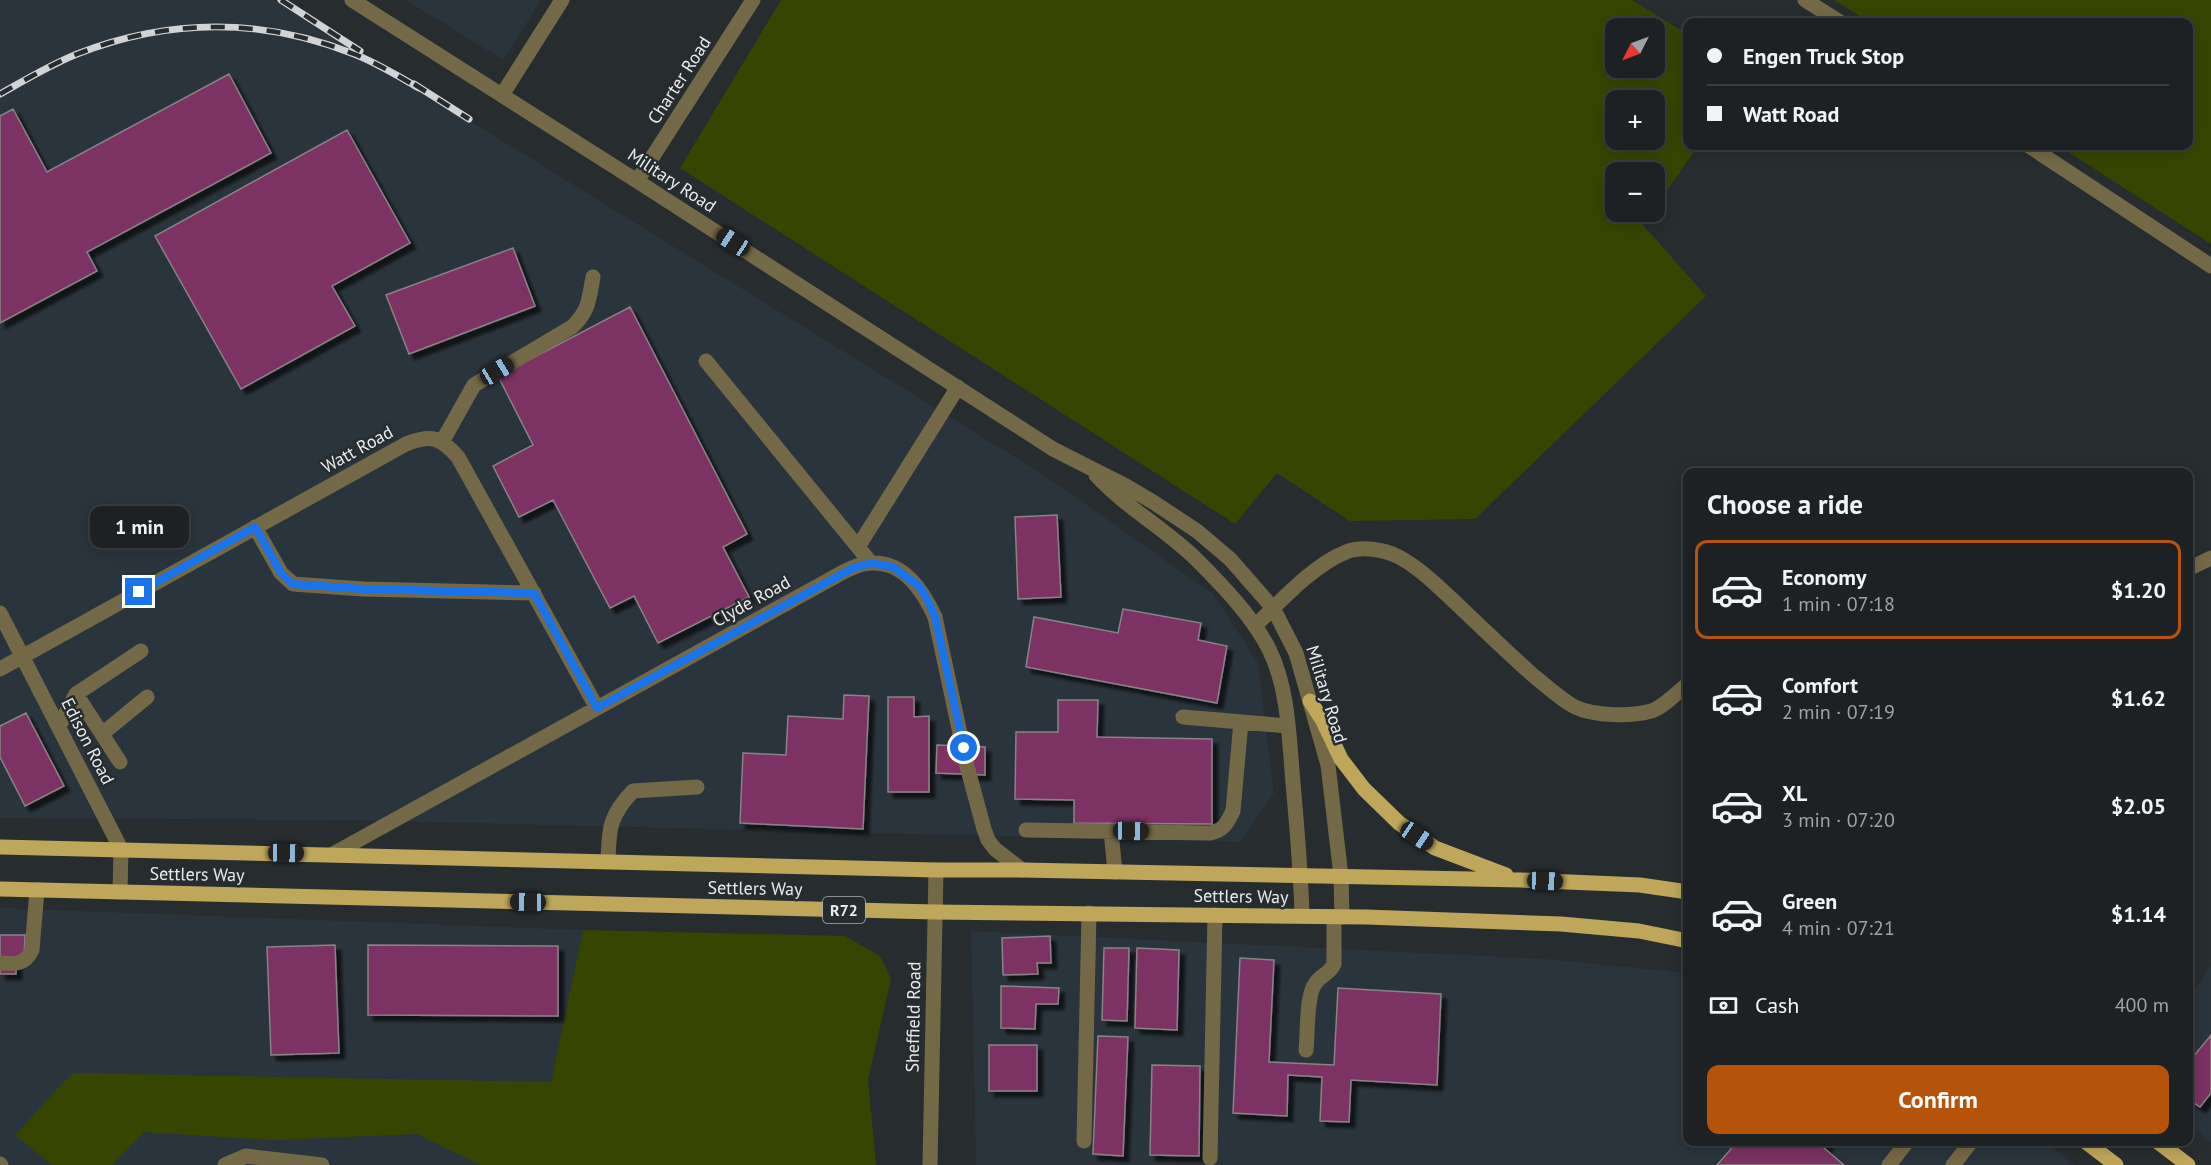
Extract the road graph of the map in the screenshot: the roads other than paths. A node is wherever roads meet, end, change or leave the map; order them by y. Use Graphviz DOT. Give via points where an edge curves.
graph roads {
  1 [pos="352,0"];
  2 [pos="562,0"];
  3 [pos="753,0"];
  4 [pos="1805,0"];
  5 [pos="1834,18"];
  6 [pos="502,95"];
  7 [pos="2035,150"];
  8 [pos="637,181"];
  9 [pos="2211,266"];
  10 [pos="593,277"];
  11 [pos="706,361"];
  12 [pos="958,387"];
  13 [pos="442,442"];
  14 [pos="1092,471"];
  15 [pos="255,527"];
  16 [pos="858,547"];
  17 [pos="2211,558"];
  18 [pos="871,563"];
  19 [pos="2193,567"];
  20 [pos="534,593"];
  21 [pos="1274,608"];
  22 [pos="0,613"];
  23 [pos="1255,626"];
  24 [pos="141,651"];
  25 [pos="23,656"];
  26 [pos="0,669"];
  27 [pos="1683,688"];
  28 [pos="76,694"];
  29 [pos="147,697"];
  30 [pos="1310,701"];
  31 [pos="597,708"];
  32 [pos="1183,717"];
  33 [pos="1240,722"];
  34 [pos="59,726"];
  35 [pos="1288,726"];
  36 [pos="102,734"];
  37 [pos="120,762"];
  38 [pos="698,787"];
  39 [pos="1026,830"];
  40 [pos="1111,831"];
  41 [pos="0,847"];
  42 [pos="121,849"];
  43 [pos="333,854"];
  44 [pos="608,861"];
  45 [pos="936,870"];
  46 [pos="1022,870"];
  47 [pos="1115,872"];
  48 [pos="1301,876"];
  49 [pos="1341,876"];
  50 [pos="1521,880"];
  51 [pos="0,889"];
  52 [pos="37,890"];
  53 [pos="1683,890"];
  54 [pos="120,892"];
  55 [pos="935,912"];
  56 [pos="1089,914"];
  57 [pos="1215,915"];
  58 [pos="1302,916"];
  59 [pos="1338,917"];
  60 [pos="1683,940"];
  61 [pos="0,963"];
  62 [pos="1306,1050"];
  63 [pos="1084,1141"];
  64 [pos="1904,1146"];
  65 [pos="1968,1146"];
  66 [pos="2091,1146"];
  67 [pos="2163,1146"];
  68 [pos="1210,1158"];
  69 [pos="225,1165"];
  70 [pos="322,1165"];
  71 [pos="930,1165"];
  72 [pos="1889,1165"];
  73 [pos="1953,1165"];
  74 [pos="2116,1165"];
  75 [pos="2188,1165"];
  1 -- 6 [label="street, Military Road"];
  2 -- 6 [label="street"];
  3 -- 8 [label="street, Charter Road"];
  4 -- 5 [label="street"];
  6 -- 8 [label="street, Military Road"];
  7 -- 9 [label="street"];
  8 -- 12 [label="street, Military Road"];
  10 -- 13 [label="street" via="586,310 580,319 474,385"];
  11 -- 16 [label="street"];
  12 -- 14 [label="street, Military Road"];
  12 -- 16 [label="street"];
  13 -- 15 [label="street, Watt Road" via="428,438 406,444"];
  13 -- 20 [label="street" via="459,457"];
  14 -- 21 [label="street, Military Road" via="1126,486 1197,531 1230,559"];
  14 -- 23 [label="street, Military Road" via="1121,501 1196,559"];
  15 -- 20 [label="street" via="281,573 292,584"];
  15 -- 25 [label="street, Watt Road"];
  16 -- 18 [label="street"];
  17 -- 19 [label="street"];
  18 -- 31 [label="street, Clyde Road" via="827,581"];
  18 -- 46 [label="street" via="893,567 919,586 927,599 935,617 984,829 995,849"];
  20 -- 31 [label="street"];
  21 -- 23 [label="street"];
  21 -- 27 [label="street" via="1332,559 1347,552 1379,550 1399,557 1437,585 1512,657 1576,708 1630,715 1653,710"];
  21 -- 30 [label="street, Military Road" via="1296,653"];
  22 -- 25 [label="street, Edison Road"];
  23 -- 35 [label="street, Military Road" via="1280,677"];
  24 -- 28 [label="street"];
  25 -- 26 [label="street, Watt Road"];
  25 -- 34 [label="street, Edison Road"];
  28 -- 34 [label="street"];
  28 -- 36 [label="street"];
  29 -- 36 [label="street"];
  30 -- 49 [label="street, Military Road" via="1328,765"];
  30 -- 50 [label="main road" via="1341,759 1364,789 1399,823 1435,848"];
  31 -- 43 [label="street, Clyde Road"];
  32 -- 33 [label="street"];
  33 -- 35 [label="street"];
  33 -- 40 [label="street" via="1233,810 1220,831"];
  34 -- 42 [label="street, Edison Road"];
  35 -- 48 [label="street, Military Road"];
  36 -- 37 [label="street"];
  38 -- 44 [label="street" via="633,791 619,805 609,830"];
  39 -- 40 [label="street"];
  40 -- 47 [label="street"];
  41 -- 42 [label="main road, Settlers Way"];
  42 -- 43 [label="main road, Settlers Way"];
  42 -- 54 [label="street, Edison Road"];
  43 -- 44 [label="main road, Settlers Way"];
  44 -- 45 [label="main road, Settlers Way"];
  45 -- 46 [label="main road, Settlers Way"];
  45 -- 55 [label="street, Sheffield Road"];
  46 -- 47 [label="main road, Settlers Way"];
  47 -- 48 [label="main road, Settlers Way"];
  48 -- 49 [label="main road, Settlers Way"];
  48 -- 58 [label="street, Military Road"];
  49 -- 50 [label="main road, Settlers Way"];
  49 -- 59 [label="street, Military Road"];
  50 -- 53 [label="main road, Settlers Way"];
  51 -- 52 [label="main road, Settlers Way / R72"];
  52 -- 54 [label="main road, Settlers Way / R72"];
  52 -- 61 [label="street" via="28,958"];
  54 -- 55 [label="main road, Settlers Way / R72"];
  55 -- 56 [label="main road, Settlers Way / R72"];
  55 -- 71 [label="street, Sheffield Road"];
  56 -- 57 [label="main road, Settlers Way / R72"];
  56 -- 63 [label="street"];
  57 -- 58 [label="main road, Settlers Way / R72"];
  57 -- 68 [label="street"];
  58 -- 59 [label="main road, Settlers Way / R72"];
  59 -- 60 [label="main road, Settlers Way / R72" via="1561,924 1639,931"];
  59 -- 62 [label="street, Military Road" via="1334,964 1311,990"];
  64 -- 72 [label="street"];
  65 -- 73 [label="street"];
  66 -- 74 [label="main road"];
  67 -- 75 [label="main road"];
  69 -- 70 [label="street" via="246,1156"];
}
